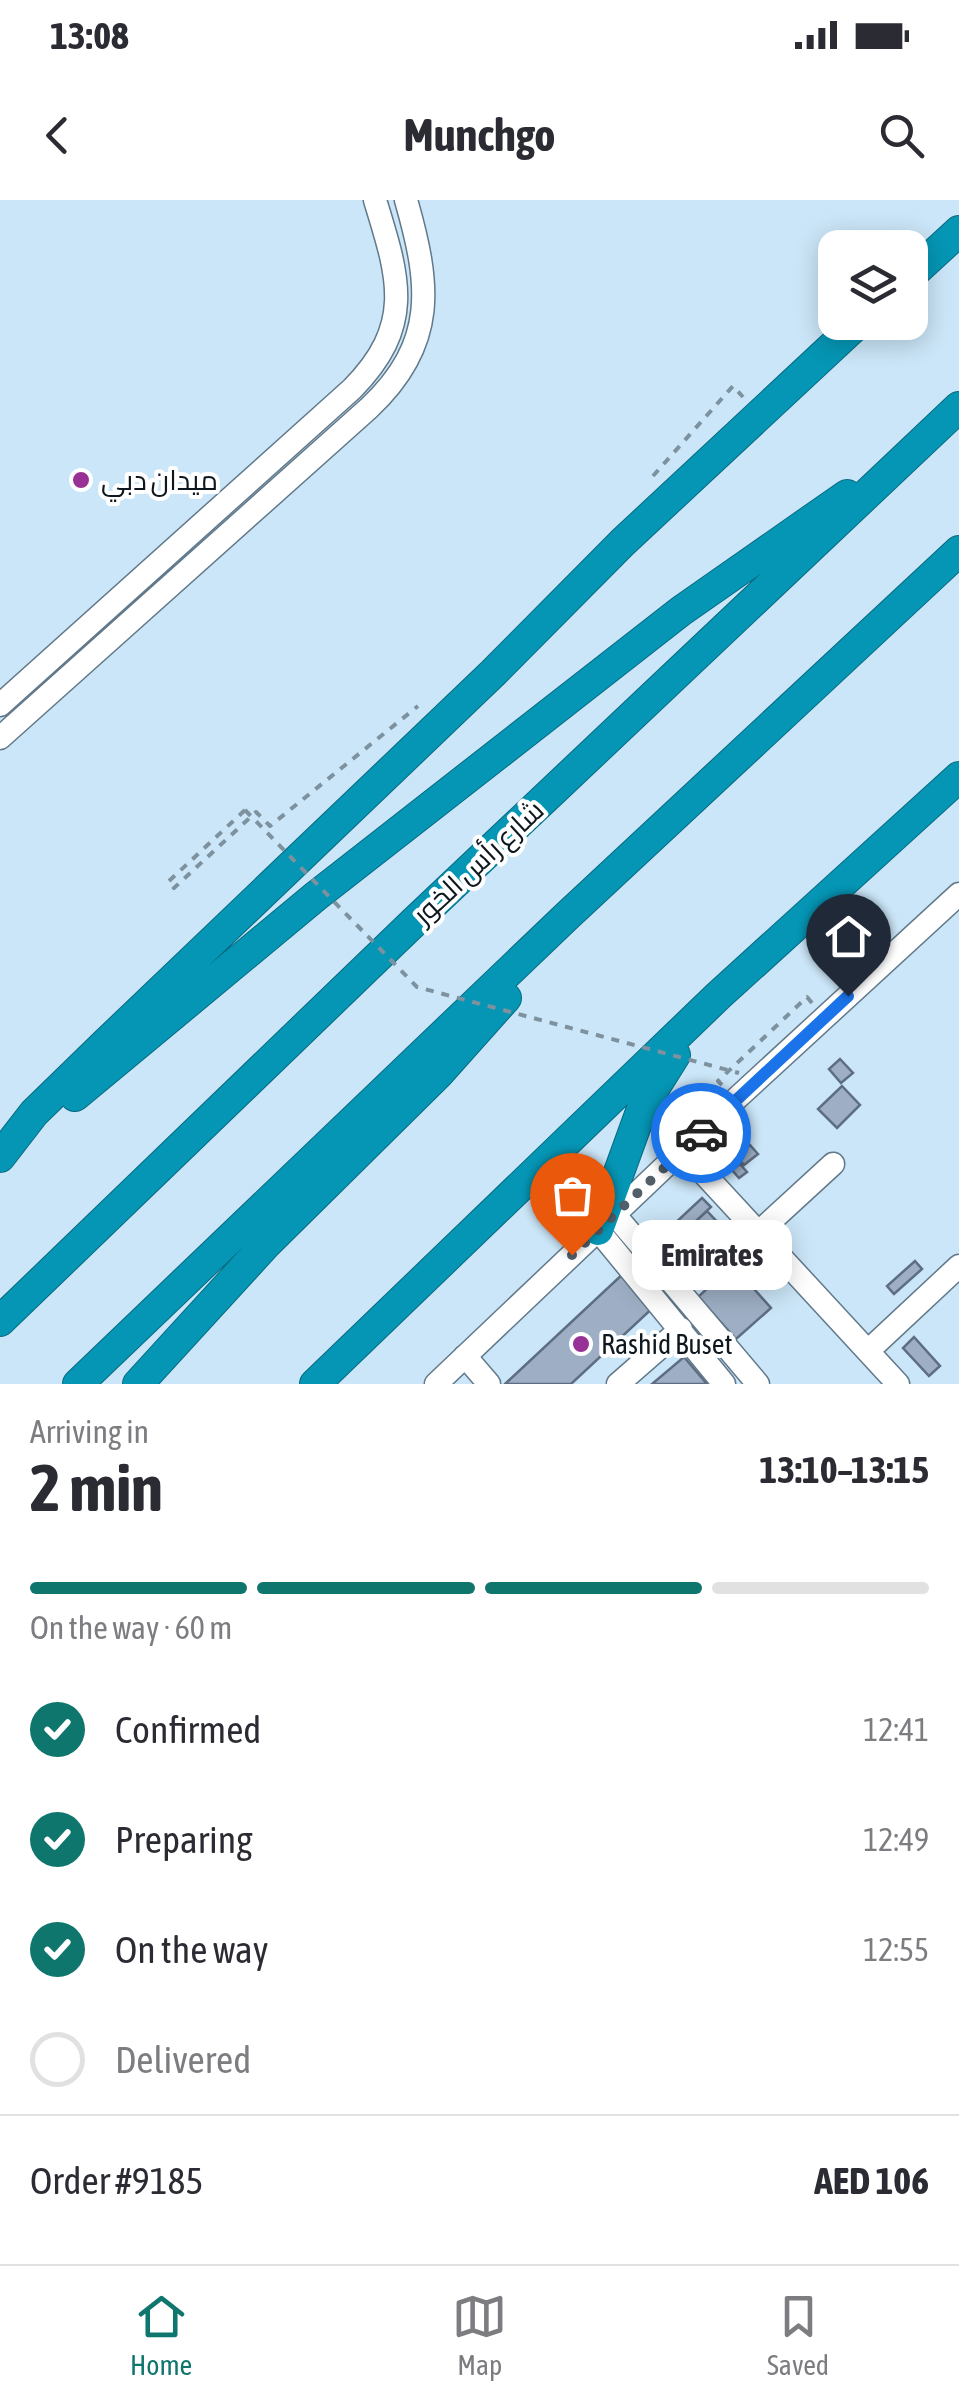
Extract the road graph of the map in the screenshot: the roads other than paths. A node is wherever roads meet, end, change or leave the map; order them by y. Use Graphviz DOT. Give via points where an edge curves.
graph roads {
  1 [pos="375,200"];
  2 [pos="406,200"];
  3 [pos="959,231"];
  4 [pos="928,259"];
  5 [pos="839,340"];
  6 [pos="959,407"];
  7 [pos="889,472"];
  8 [pos="959,551"];
  9 [pos="0,705"];
  10 [pos="0,738"];
  11 [pos="959,777"];
  12 [pos="959,894"];
  13 [pos="568,916"];
  14 [pos="718,996"];
  15 [pos="683,1151"];
  16 [pos="1,1155"];
  17 [pos="833,1164"];
  18 [pos="606,1222"];
  19 [pos="759,1232"];
  20 [pos="959,1266"];
  21 [pos="0,1321"];
  22 [pos="681,1329"];
  23 [pos="868,1351"];
  24 [pos="465,1356"];
  25 [pos="78,1384"];
  26 [pos="138,1384"];
  27 [pos="315,1384"];
  28 [pos="436,1384"];
  29 [pos="489,1384"];
  30 [pos="618,1384"];
  31 [pos="724,1384"];
  32 [pos="758,1384"];
  33 [pos="898,1384"];
  1 -- 9 [label="street" via="398,298 392,332 376,363"];
  2 -- 10 [label="street" via="425,301 416,341 397,378"];
  3 -- 4 [label="highway"];
  5 -- 16 [label="highway" via="58,1089"];
  6 -- 7 [label="highway, شارع رأس الخور"];
  7 -- 16 [label="highway" via="826,507 681,611 304,905"];
  7 -- 21 [label="highway, شارع رأس الخور"];
  8 -- 13 [label="highway"];
  11 -- 14 [label="highway"];
  12 -- 15 [label="street"];
  13 -- 25 [label="highway"];
  13 -- 26 [label="highway" via="474,1036 267,1243"];
  14 -- 18 [label="highway" via="643,1106"];
  14 -- 27 [label="highway"];
  15 -- 18 [label="street"];
  15 -- 19 [label="street"];
  17 -- 19 [label="street"];
  18 -- 22 [label="street"];
  18 -- 24 [label="street"];
  18 -- 32 [label="street"];
  19 -- 23 [label="street"];
  20 -- 23 [label="street"];
  22 -- 30 [label="street"];
  22 -- 31 [label="street"];
  23 -- 33 [label="street"];
  24 -- 28 [label="street"];
  24 -- 29 [label="street"];
}
